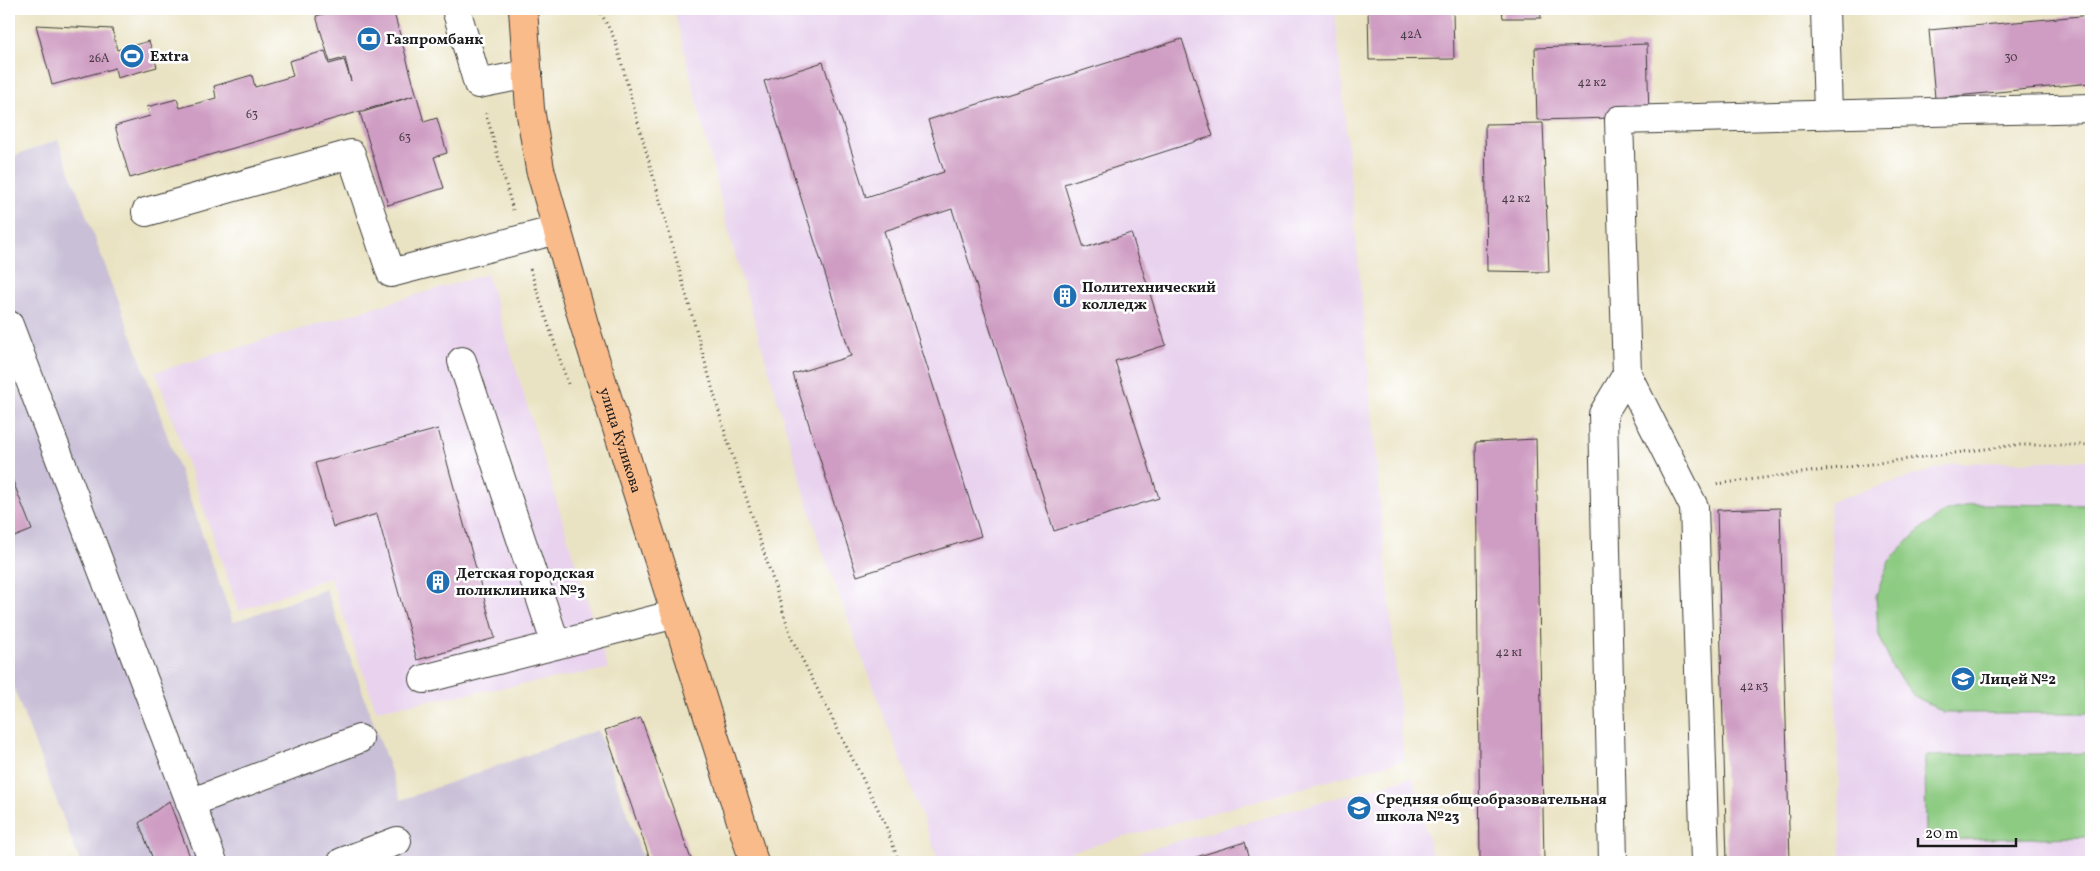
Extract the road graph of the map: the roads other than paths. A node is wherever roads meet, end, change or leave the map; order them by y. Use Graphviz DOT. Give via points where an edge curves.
graph roads {
  1 [pos="456,9"];
  2 [pos="523,9"];
  3 [pos="1825,9"];
  4 [pos="528,74"];
  5 [pos="2091,108"];
  6 [pos="1828,115"];
  7 [pos="146,212"];
  8 [pos="557,230"];
  9 [pos="9,325"];
  10 [pos="462,361"];
  11 [pos="1627,374"];
  12 [pos="676,614"];
  13 [pos="556,645"];
  14 [pos="424,679"];
  15 [pos="359,739"];
  16 [pos="190,803"];
  17 [pos="397,841"];
  18 [pos="213,862"];
  19 [pos="342,862"];
  20 [pos="754,862"];
  21 [pos="1613,862"];
  22 [pos="1705,862"];
  1 -- 4 [label="lane" via="478,84"];
  2 -- 4 [label="main road, улица Куликова"];
  3 -- 6 [label="lane"];
  4 -- 8 [label="main road, улица Куликова" via="540,168"];
  5 -- 6 [label="lane"];
  6 -- 11 [label="lane" via="1619,120"];
  7 -- 8 [label="lane" via="351,154 391,272"];
  8 -- 12 [label="main road, улица Куликова"];
  9 -- 16 [label="lane"];
  10 -- 13 [label="lane"];
  11 -- 21 [label="lane" via="1603,414"];
  11 -- 22 [label="lane" via="1694,507"];
  12 -- 13 [label="lane"];
  12 -- 20 [label="main road, улица Куликова"];
  13 -- 14 [label="lane"];
  15 -- 16 [label="lane"];
  16 -- 18 [label="lane"];
  17 -- 19 [label="lane"];
}
